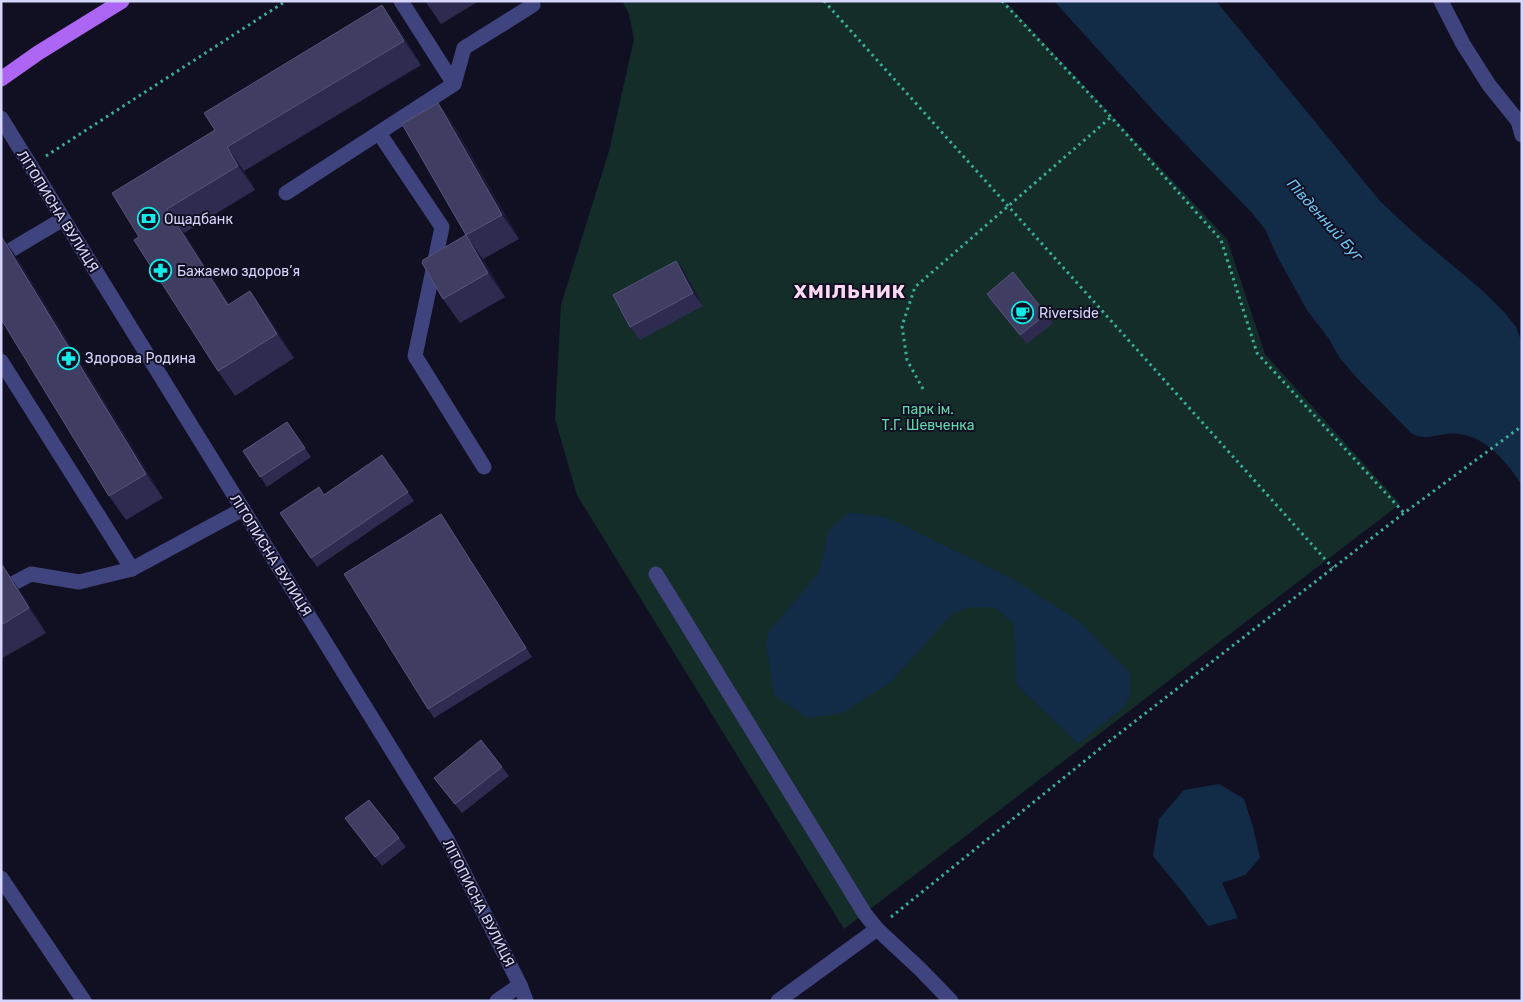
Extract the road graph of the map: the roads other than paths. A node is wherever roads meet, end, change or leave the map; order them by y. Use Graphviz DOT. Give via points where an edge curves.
graph roads {
  1 [pos="122,1"];
  2 [pos="402,1"];
  3 [pos="1441,1"];
  4 [pos="533,5"];
  5 [pos="1,79"];
  6 [pos="454,84"];
  7 [pos="1,118"];
  8 [pos="1520,124"];
  9 [pos="379,132"];
  10 [pos="286,193"];
  11 [pos="63,219"];
  12 [pos="1,256"];
  13 [pos="1,361"];
  14 [pos="484,467"];
  15 [pos="243,509"];
  16 [pos="132,569"];
  17 [pos="656,574"];
  18 [pos="1,590"];
  19 [pos="1,878"];
  20 [pos="877,929"];
  21 [pos="520,985"];
  22 [pos="84,1001"];
  23 [pos="497,1001"];
  24 [pos="526,1001"];
  25 [pos="778,1001"];
  26 [pos="951,1001"];
  1 -- 5 [label="main road"];
  2 -- 6 [label="street"];
  3 -- 8 [label="street" via="1489,85"];
  4 -- 6 [label="street" via="464,48"];
  6 -- 9 [label="street"];
  7 -- 11 [label="street, ЛІТОПИСНА ВУЛИЦЯ"];
  9 -- 10 [label="street"];
  9 -- 14 [label="street" via="442,226 415,356"];
  11 -- 12 [label="street"];
  11 -- 15 [label="street, ЛІТОПИСНА ВУЛИЦЯ"];
  13 -- 16 [label="street"];
  15 -- 16 [label="street"];
  15 -- 21 [label="street, ЛІТОПИСНА ВУЛИЦЯ" via="448,841"];
  16 -- 18 [label="street" via="79,582 31,574"];
  17 -- 20 [label="street"];
  19 -- 22 [label="street"];
  20 -- 25 [label="street"];
  20 -- 26 [label="street"];
  21 -- 23 [label="street"];
  21 -- 24 [label="street, ЛІТОПИСНА ВУЛИЦЯ"];
}
